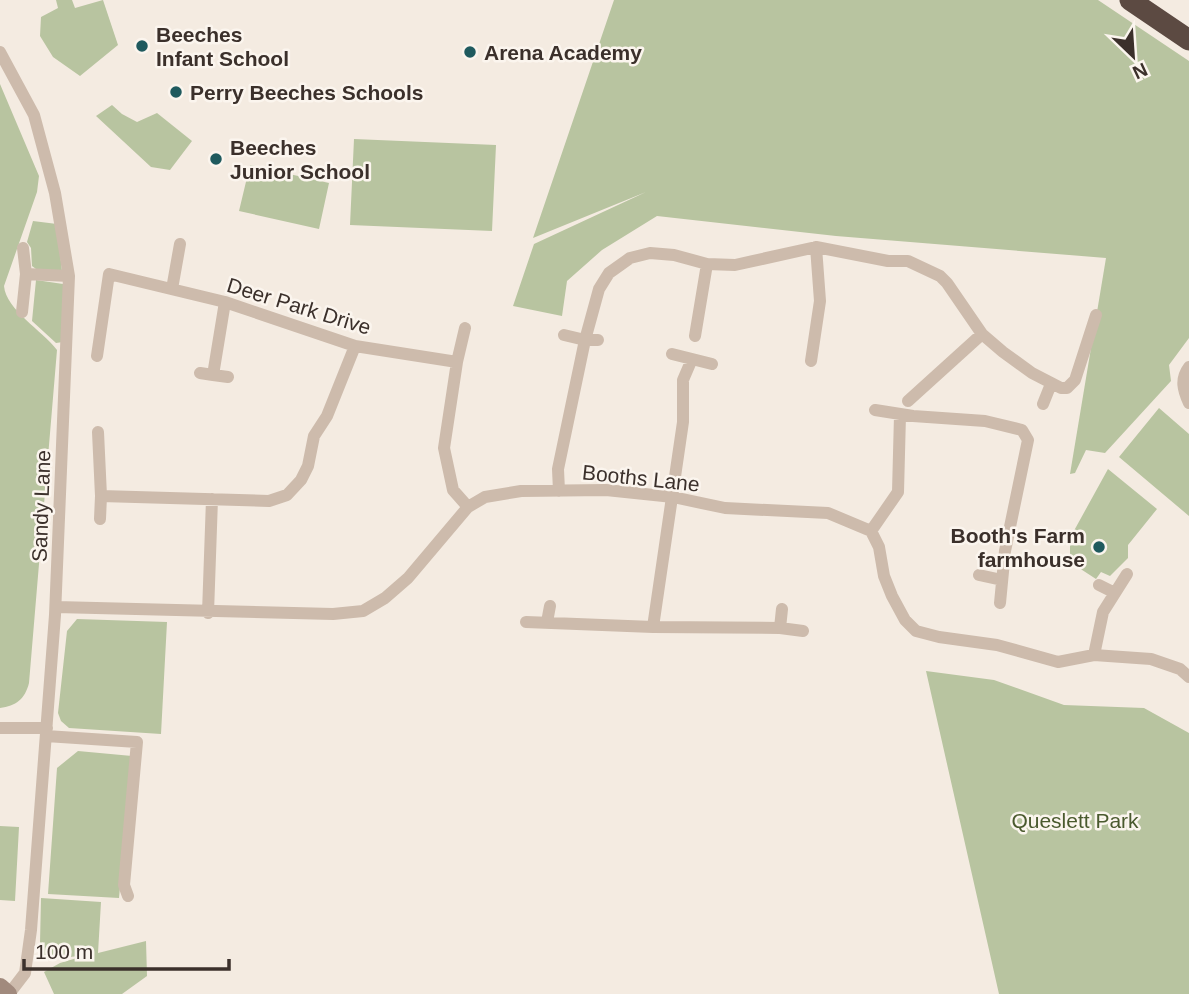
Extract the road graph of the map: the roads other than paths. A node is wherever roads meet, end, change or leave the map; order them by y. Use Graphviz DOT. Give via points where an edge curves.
graph roads {
  1 [pos="1130,0"];
  2 [pos="1189,40"];
  3 [pos="0,52"];
  4 [pos="180,244"];
  5 [pos="816,247"];
  6 [pos="23,248"];
  7 [pos="707,264"];
  8 [pos="26,274"];
  9 [pos="69,276"];
  10 [pos="172,289"];
  11 [pos="225,302"];
  12 [pos="22,312"];
  13 [pos="1096,315"];
  14 [pos="465,328"];
  15 [pos="982,334"];
  16 [pos="564,335"];
  17 [pos="695,336"];
  18 [pos="592,340"];
  19 [pos="355,346"];
  20 [pos="672,354"];
  21 [pos="97,356"];
  22 [pos="692,359"];
  23 [pos="811,361"];
  24 [pos="457,362"];
  25 [pos="712,364"];
  26 [pos="1189,368"];
  27 [pos="228,377"];
  28 [pos="1051,384"];
  29 [pos="908,401"];
  30 [pos="1189,403"];
  31 [pos="1043,404"];
  32 [pos="875,410"];
  33 [pos="900,415"];
  34 [pos="98,432"];
  35 [pos="559,491"];
  36 [pos="102,495"];
  37 [pos="673,497"];
  38 [pos="212,499"];
  39 [pos="468,507"];
  40 [pos="100,519"];
  41 [pos="871,531"];
  42 [pos="1127,574"];
  43 [pos="979,575"];
  44 [pos="1002,580"];
  45 [pos="1099,585"];
  46 [pos="1115,593"];
  47 [pos="1000,603"];
  48 [pos="550,606"];
  49 [pos="56,607"];
  50 [pos="782,609"];
  51 [pos="208,612"];
  52 [pos="526,621"];
  53 [pos="547,622"];
  54 [pos="653,627"];
  55 [pos="779,628"];
  56 [pos="803,631"];
  57 [pos="1094,655"];
  58 [pos="1189,677"];
  59 [pos="0,728"];
  60 [pos="47,732"];
  61 [pos="128,896"];
  62 [pos="0,987"];
  63 [pos="8,994"];
  1 -- 2 [label="highway"];
  3 -- 9 [label="street, Sandy Lane" via="34,115 55,193"];
  4 -- 10 [label="street"];
  5 -- 7 [label="street" via="735,265"];
  5 -- 15 [label="street" via="908,261 940,276"];
  5 -- 23 [label="street" via="820,301"];
  6 -- 8 [label="street"];
  7 -- 17 [label="street"];
  7 -- 18 [label="street" via="650,253 630,258 609,273 599,289"];
  8 -- 9 [label="street"];
  8 -- 12 [label="street"];
  9 -- 49 [label="street, Sandy Lane"];
  10 -- 11 [label="street, Deer Park Drive"];
  10 -- 21 [label="street, Deer Park Drive" via="110,274"];
  11 -- 19 [label="street, Deer Park Drive"];
  11 -- 27 [label="street" via="206,374"];
  13 -- 28 [label="street" via="1075,380 1067,388"];
  14 -- 24 [label="street"];
  15 -- 28 [label="street"];
  15 -- 29 [label="street"];
  16 -- 18 [label="street"];
  18 -- 35 [label="street" via="558,469"];
  19 -- 24 [label="street, Deer Park Drive"];
  19 -- 38 [label="street" via="327,416 314,436 308,466 287,495 269,501"];
  20 -- 22 [label="street"];
  22 -- 25 [label="street"];
  22 -- 37 [label="street" via="683,380 683,422"];
  24 -- 39 [label="street" via="444,448 453,491"];
  26 -- 30 [label="street" via="1183,390"];
  28 -- 31 [label="street"];
  32 -- 33 [label="street"];
  33 -- 41 [label="street" via="898,492"];
  33 -- 44 [label="street" via="985,421 1022,430 1028,440"];
  34 -- 36 [label="street"];
  35 -- 37 [label="street, Booths Lane"];
  35 -- 39 [label="street, Booths Lane" via="485,497"];
  36 -- 38 [label="street"];
  36 -- 40 [label="street"];
  37 -- 41 [label="street, Booths Lane" via="725,508 828,513"];
  37 -- 54 [label="street"];
  38 -- 51 [label="street"];
  39 -- 51 [label="street, Booths Lane" via="408,579 363,611"];
  41 -- 57 [label="street" via="892,596 916,631 997,645 1058,662"];
  42 -- 46 [label="street"];
  43 -- 44 [label="street"];
  44 -- 47 [label="street"];
  45 -- 46 [label="street"];
  46 -- 57 [label="street" via="1103,612"];
  48 -- 53 [label="street"];
  49 -- 51 [label="street, Booths Lane"];
  49 -- 60 [label="street, Sandy Lane"];
  50 -- 55 [label="street"];
  52 -- 53 [label="street"];
  53 -- 54 [label="street"];
  54 -- 55 [label="street"];
  55 -- 56 [label="street"];
  57 -- 58 [label="street" via="1151,659"];
  59 -- 60 [label="street"];
  60 -- 61 [label="street" via="137,742 124,885"];
  60 -- 63 [label="street, Sandy Lane" via="25,973"];
  62 -- 63 [label="street"];
}
